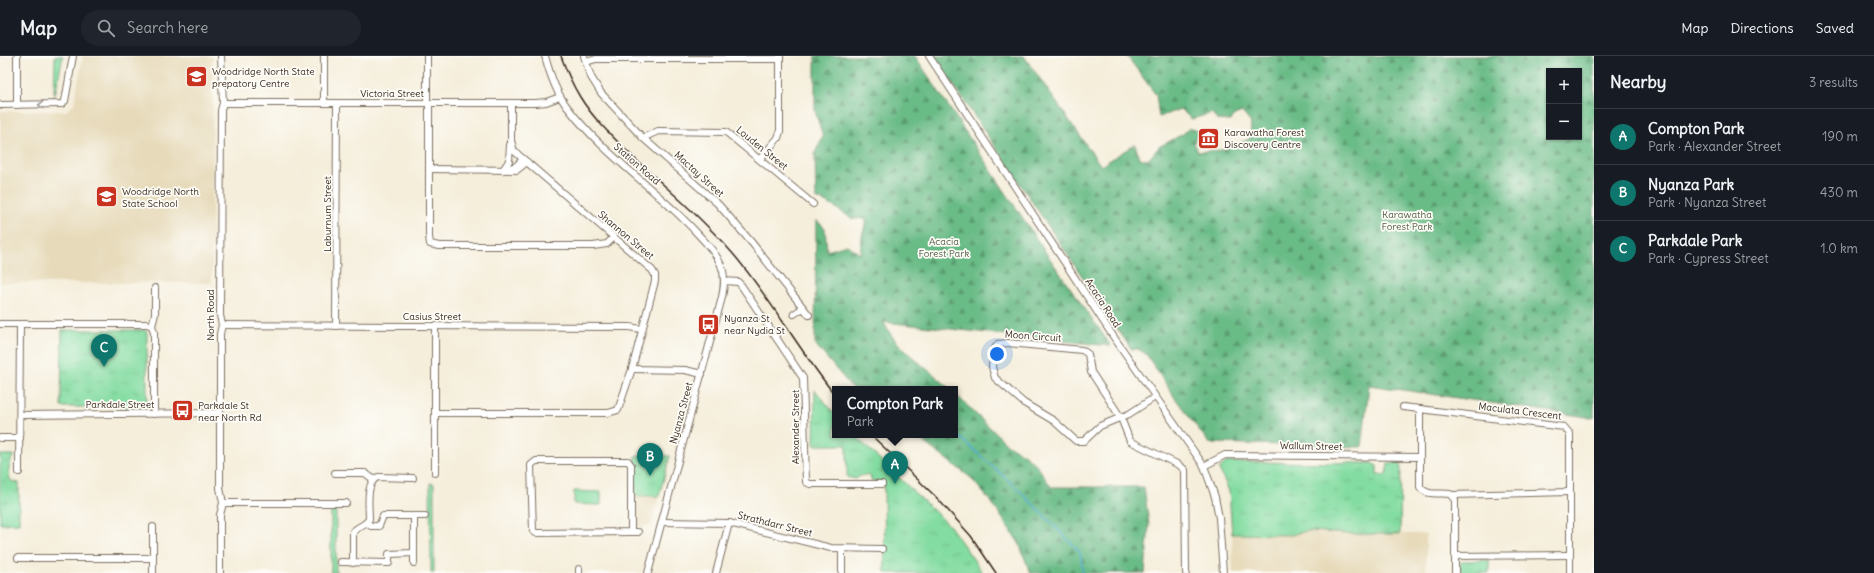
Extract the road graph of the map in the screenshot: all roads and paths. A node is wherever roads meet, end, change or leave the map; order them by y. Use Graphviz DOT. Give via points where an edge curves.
graph roads {
  1 [pos="17,56"];
  2 [pos="73,56"];
  3 [pos="221,56"];
  4 [pos="324,56"];
  5 [pos="427,56"];
  6 [pos="545,56"];
  7 [pos="928,56"];
  8 [pos="780,58"];
  9 [pos="585,59"];
  10 [pos="560,97"];
  11 [pos="223,103"];
  12 [pos="324,103"];
  13 [pos="337,103"];
  14 [pos="428,103"];
  15 [pos="511,104"];
  16 [pos="0,105"];
  17 [pos="17,105"];
  18 [pos="643,138"];
  19 [pos="511,141"];
  20 [pos="760,159"];
  21 [pos="525,160"];
  22 [pos="429,169"];
  23 [pos="503,170"];
  24 [pos="517,170"];
  25 [pos="539,173"];
  26 [pos="813,204"];
  27 [pos="614,238"];
  28 [pos="724,281"];
  29 [pos="155,288"];
  30 [pos="803,308"];
  31 [pos="794,314"];
  32 [pos="809,315"];
  33 [pos="0,324"];
  34 [pos="20,324"];
  35 [pos="222,325"];
  36 [pos="152,326"];
  37 [pos="336,326"];
  38 [pos="435,326"];
  39 [pos="641,329"];
  40 [pos="632,369"];
  41 [pos="702,374"];
  42 [pos="1155,397"];
  43 [pos="1403,407"];
  44 [pos="1420,409"];
  45 [pos="220,413"];
  46 [pos="436,413"];
  47 [pos="154,414"];
  48 [pos="20,415"];
  49 [pos="1121,418"];
  50 [pos="0,438"];
  51 [pos="20,438"];
  52 [pos="1420,457"];
  53 [pos="1204,466"];
  54 [pos="19,472"];
  55 [pos="335,473"];
  56 [pos="435,473"];
  57 [pos="413,478"];
  58 [pos="373,479"];
  59 [pos="882,484"];
  60 [pos="1570,492"];
  61 [pos="1452,495"];
  62 [pos="222,503"];
  63 [pos="346,503"];
  64 [pos="414,516"];
  65 [pos="425,516"];
  66 [pos="662,522"];
  67 [pos="367,523"];
  68 [pos="729,523"];
  69 [pos="153,527"];
  70 [pos="631,532"];
  71 [pos="638,532"];
  72 [pos="842,549"];
  73 [pos="882,549"];
  74 [pos="414,553"];
  75 [pos="1570,555"];
  76 [pos="1455,556"];
  77 [pos="18,558"];
  78 [pos="153,558"];
  79 [pos="341,562"];
  80 [pos="353,563"];
  81 [pos="414,563"];
  82 [pos="153,573"];
  83 [pos="220,573"];
  84 [pos="648,573"];
  85 [pos="716,573"];
  86 [pos="842,573"];
  87 [pos="1186,573"];
  88 [pos="1222,573"];
  89 [pos="1455,573"];
  90 [pos="1570,573"];
  1 -- 17 [label="street"];
  2 -- 17 [label="street, one-way" via="65,101 57,105"];
  3 -- 11 [label="street, North Road"];
  4 -- 12 [label="street"];
  5 -- 14 [label="street"];
  6 -- 10 [label="street, Station Road"];
  7 -- 42 [label="street, Acacia Road"];
  8 -- 9 [label="street"];
  8 -- 20 [label="street" via="780,132"];
  9 -- 18 [label="street, Mactay Street" via="601,93"];
  10 -- 15 [label="street, Victoria Street" via="546,102"];
  10 -- 28 [label="street, Station Road" via="592,136 674,210 705,242 721,264"];
  11 -- 12 [label="street, Victoria Street"];
  11 -- 35 [label="street, North Road" via="220,315"];
  12 -- 13 [label="street, Victoria Street"];
  13 -- 14 [label="street, Victoria Street"];
  13 -- 37 [label="street, Laburnum Street"];
  14 -- 15 [label="street, Victoria Street"];
  14 -- 22 [label="street"];
  15 -- 19 [label="street"];
  16 -- 17 [label="street"];
  18 -- 20 [label="street, Louden Street" via="658,131 726,132"];
  18 -- 30 [label="street, Mactay Street" via="718,204"];
  19 -- 21 [label="street, Shannon Street" via="514,151"];
  19 -- 23 [label="street" via="510,160"];
  20 -- 26 [label="street, Louden Street"];
  21 -- 23 [label="street"];
  21 -- 24 [label="street"];
  21 -- 25 [label="street, Shannon Street"];
  22 -- 23 [label="street"];
  22 -- 27 [label="street" via="430,244 593,246 607,244"];
  23 -- 24 [label="street"];
  24 -- 25 [label="street"];
  25 -- 27 [label="street, Shannon Street"];
  27 -- 39 [label="street, Shannon Street" via="655,275"];
  28 -- 41 [label="street, Nyanza Street"];
  28 -- 59 [label="street, Alexander Street" via="738,282 741,285 803,378 806,482"];
  29 -- 36 [label="street" via="155,314"];
  30 -- 31 [label="street"];
  30 -- 32 [label="street, Mactay Street"];
  33 -- 34 [label="street"];
  34 -- 36 [label="street"];
  34 -- 48 [label="street"];
  35 -- 37 [label="street, Casius Street"];
  35 -- 45 [label="street, North Road"];
  36 -- 47 [label="street"];
  37 -- 38 [label="street, Casius Street"];
  38 -- 39 [label="street, Casius Street" via="629,326"];
  38 -- 46 [label="street"];
  39 -- 40 [label="street, Shannon Street"];
  40 -- 41 [label="street" via="685,370"];
  40 -- 46 [label="street, Shannon Street" via="618,410 608,413"];
  41 -- 66 [label="street, Nyanza Street"];
  42 -- 49 [label="street, Moon Circuit"];
  42 -- 53 [label="street, Acacia Road"];
  43 -- 44 [label="street, Maculata Crescent"];
  44 -- 52 [label="street"];
  44 -- 60 [label="street, Maculata Crescent" via="1564,427 1570,434"];
  45 -- 47 [label="street, Parkdale Street"];
  45 -- 62 [label="street, North Road"];
  46 -- 56 [label="street"];
  47 -- 48 [label="street, Parkdale Street"];
  48 -- 51 [label="street"];
  49 -- 49 [label="street, Moon Circuit" via="1091,372 1087,352 1008,343 998,344 996,347 992,367 995,378 1024,403 1054,421 1076,442 1084,441 1100,426"];
  49 -- 87 [label="street" via="1130,441 1180,465 1185,470"];
  50 -- 51 [label="street"];
  51 -- 54 [label="street"];
  52 -- 53 [label="street, Wallum Street" via="1225,455"];
  52 -- 61 [label="street" via="1420,487 1424,492"];
  53 -- 88 [label="street, Acacia Road" via="1214,492 1219,518"];
  55 -- 58 [label="street" via="365,473"];
  57 -- 58 [label="street"];
  58 -- 67 [label="street"];
  60 -- 61 [label="street"];
  60 -- 75 [label="street, Maculata Crescent"];
  61 -- 76 [label="street" via="1455,500"];
  62 -- 63 [label="street"];
  62 -- 83 [label="street, North Road"];
  64 -- 65 [label="street"];
  64 -- 67 [label="street" via="383,516 378,526 370,526"];
  64 -- 74 [label="street"];
  66 -- 68 [label="street, Strathdarr Street"];
  66 -- 84 [label="street, Nyanza Street"];
  67 -- 80 [label="street" via="353,532"];
  68 -- 72 [label="street, Strathdarr Street"];
  68 -- 85 [label="street"];
  69 -- 78 [label="street"];
  70 -- 70 [label="street" via="533,531 531,465 536,461 630,462"];
  70 -- 71 [label="street"];
  72 -- 73 [label="street, Strathdarr Street"];
  72 -- 86 [label="street"];
  74 -- 80 [label="street" via="389,554 389,563"];
  74 -- 81 [label="street"];
  75 -- 76 [label="street"];
  75 -- 90 [label="street, Maculata Crescent"];
  76 -- 89 [label="street"];
  77 -- 78 [label="street"];
  78 -- 82 [label="street"];
  79 -- 80 [label="street"];
}
